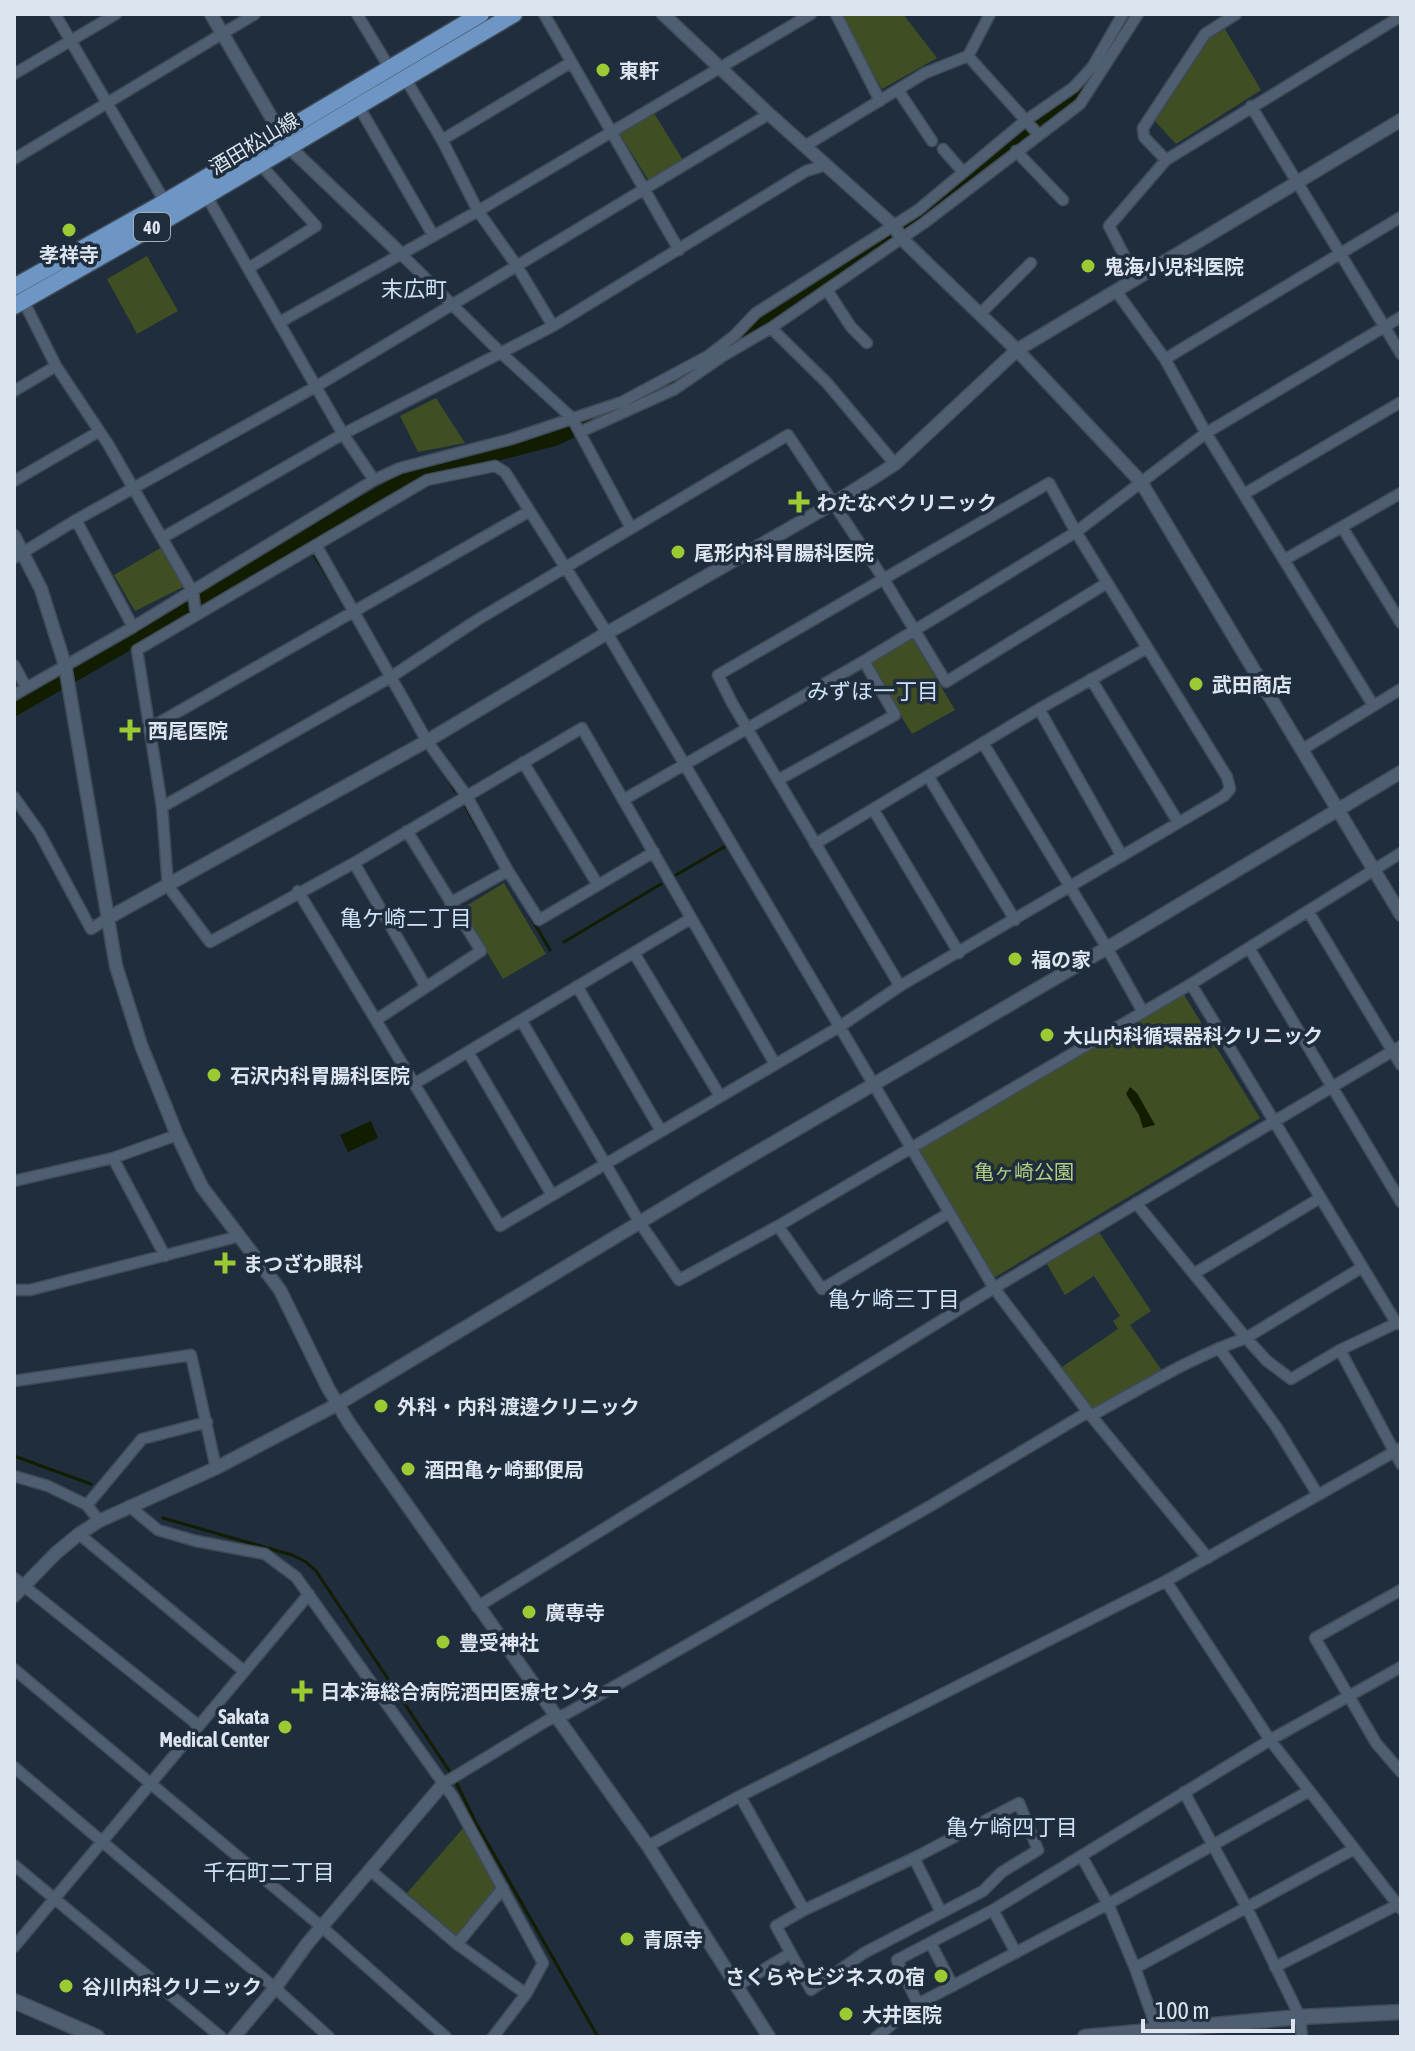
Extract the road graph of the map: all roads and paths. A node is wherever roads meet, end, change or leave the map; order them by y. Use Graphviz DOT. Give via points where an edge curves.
graph roads {
  1 [pos="55,14"];
  2 [pos="116,14"];
  3 [pos="211,14"];
  4 [pos="255,14"];
  5 [pos="357,14"];
  6 [pos="481,14"];
  7 [pos="514,14"];
  8 [pos="544,14"];
  9 [pos="663,14"];
  10 [pos="811,14"];
  11 [pos="836,14"];
  12 [pos="990,14"];
  13 [pos="1123,14"];
  14 [pos="1138,14"];
  15 [pos="1236,14"];
  16 [pos="1401,16"];
  17 [pos="223,34"];
  18 [pos="71,40"];
  19 [pos="968,56"];
  20 [pos="570,63"];
  21 [pos="389,67"];
  22 [pos="719,68"];
  23 [pos="14,74"];
  24 [pos="405,78"];
  25 [pos="898,90"];
  26 [pos="880,101"];
  27 [pos="108,104"];
  28 [pos="358,105"];
  29 [pos="1251,106"];
  30 [pos="769,114"];
  31 [pos="1401,120"];
  32 [pos="1025,121"];
  33 [pos="610,132"];
  34 [pos="1038,134"];
  35 [pos="283,139"];
  36 [pos="442,140"];
  37 [pos="932,141"];
  38 [pos="805,146"];
  39 [pos="943,149"];
  40 [pos="1016,151"];
  41 [pos="14,159"];
  42 [pos="1166,160"];
  43 [pos="259,163"];
  44 [pos="826,165"];
  45 [pos="963,172"];
  46 [pos="1297,182"];
  47 [pos="643,192"];
  48 [pos="206,195"];
  49 [pos="1063,200"];
  50 [pos="165,202"];
  51 [pos="478,211"];
  52 [pos="1401,217"];
  53 [pos="894,226"];
  54 [pos="433,235"];
  55 [pos="902,239"];
  56 [pos="679,250"];
  57 [pos="1340,252"];
  58 [pos="400,253"];
  59 [pos="1031,263"];
  60 [pos="517,266"];
  61 [pos="249,268"];
  62 [pos="1136,279"];
  63 [pos="827,290"];
  64 [pos="1116,291"];
  65 [pos="17,298"];
  66 [pos="451,303"];
  67 [pos="980,314"];
  68 [pos="1401,317"];
  69 [pos="280,322"];
  70 [pos="553,326"];
  71 [pos="1385,327"];
  72 [pos="771,328"];
  73 [pos="867,343"];
  74 [pos="1017,350"];
  75 [pos="499,351"];
  76 [pos="1401,354"];
  77 [pos="1165,359"];
  78 [pos="56,366"];
  79 [pos="317,386"];
  80 [pos="14,391"];
  81 [pos="1401,402"];
  82 [pos="572,418"];
  83 [pos="98,432"];
  84 [pos="580,432"];
  85 [pos="1206,433"];
  86 [pos="343,434"];
  87 [pos="895,464"];
  88 [pos="374,480"];
  89 [pos="14,481"];
  90 [pos="1141,482"];
  91 [pos="134,488"];
  92 [pos="1401,493"];
  93 [pos="1244,494"];
  94 [pos="834,503"];
  95 [pos="528,512"];
  96 [pos="76,520"];
  97 [pos="1342,527"];
  98 [pos="631,528"];
  99 [pos="1076,532"];
  100 [pos="14,536"];
  101 [pos="162,538"];
  102 [pos="316,545"];
  103 [pos="18,554"];
  104 [pos="1284,560"];
  105 [pos="565,568"];
  106 [pos="883,578"];
  107 [pos="1107,583"];
  108 [pos="193,592"];
  109 [pos="354,610"];
  110 [pos="196,615"];
  111 [pos="1401,623"];
  112 [pos="133,627"];
  113 [pos="914,630"];
  114 [pos="607,633"];
  115 [pos="1147,648"];
  116 [pos="864,661"];
  117 [pos="14,665"];
  118 [pos="65,665"];
  119 [pos="391,677"];
  120 [pos="1091,679"];
  121 [pos="26,687"];
  122 [pos="1401,689"];
  123 [pos="14,695"];
  124 [pos="1373,705"];
  125 [pos="1039,709"];
  126 [pos="748,728"];
  127 [pos="148,729"];
  128 [pos="427,741"];
  129 [pos="983,743"];
  130 [pos="1303,749"];
  131 [pos="523,762"];
  132 [pos="682,765"];
  133 [pos="1401,772"];
  134 [pos="928,776"];
  135 [pos="778,780"];
  136 [pos="466,795"];
  137 [pos="14,797"];
  138 [pos="623,800"];
  139 [pos="162,807"];
  140 [pos="1338,807"];
  141 [pos="873,809"];
  142 [pos="1178,822"];
  143 [pos="407,831"];
  144 [pos="815,844"];
  145 [pos="654,852"];
  146 [pos="1401,853"];
  147 [pos="1122,856"];
  148 [pos="354,863"];
  149 [pos="1374,869"];
  150 [pos="508,871"];
  151 [pos="598,885"];
  152 [pos="168,886"];
  153 [pos="1070,886"];
  154 [pos="298,891"];
  155 [pos="450,903"];
  156 [pos="1308,911"];
  157 [pos="1401,915"];
  158 [pos="108,918"];
  159 [pos="690,919"];
  160 [pos="1015,920"];
  161 [pos="1107,948"];
  162 [pos="1249,948"];
  163 [pos="634,953"];
  164 [pos="959,953"];
  165 [pos="1191,984"];
  166 [pos="577,986"];
  167 [pos="900,986"];
  168 [pos="426,987"];
  169 [pos="1143,1012"];
  170 [pos="376,1020"];
  171 [pos="521,1020"];
  172 [pos="839,1027"];
  173 [pos="1397,1048"];
  174 [pos="468,1052"];
  175 [pos="775,1064"];
  176 [pos="1401,1065"];
  177 [pos="414,1084"];
  178 [pos="873,1084"];
  179 [pos="1332,1086"];
  180 [pos="720,1096"];
  181 [pos="1273,1121"];
  182 [pos="661,1131"];
  183 [pos="177,1135"];
  184 [pos="910,1146"];
  185 [pos="113,1158"];
  186 [pos="605,1164"];
  187 [pos="14,1181"];
  188 [pos="552,1195"];
  189 [pos="1320,1198"];
  190 [pos="1401,1202"];
  191 [pos="1136,1203"];
  192 [pos="949,1213"];
  193 [pos="640,1223"];
  194 [pos="778,1226"];
  195 [pos="240,1236"];
  196 [pos="165,1256"];
  197 [pos="1361,1268"];
  198 [pos="1195,1273"];
  199 [pos="994,1288"];
  200 [pos="14,1290"];
  201 [pos="1399,1323"];
  202 [pos="1246,1338"];
  203 [pos="1219,1348"];
  204 [pos="1340,1350"];
  205 [pos="14,1381"];
  206 [pos="338,1404"];
  207 [pos="1090,1414"];
  208 [pos="207,1422"];
  209 [pos="1398,1450"];
  210 [pos="1401,1464"];
  211 [pos="216,1468"];
  212 [pos="14,1476"];
  213 [pos="1318,1495"];
  214 [pos="87,1505"];
  215 [pos="129,1506"];
  216 [pos="99,1521"];
  217 [pos="79,1534"];
  218 [pos="1208,1558"];
  219 [pos="18,1581"];
  220 [pos="1166,1581"];
  221 [pos="1401,1590"];
  222 [pos="309,1594"];
  223 [pos="14,1596"];
  224 [pos="477,1607"];
  225 [pos="1401,1667"];
  226 [pos="14,1669"];
  227 [pos="244,1671"];
  228 [pos="1347,1697"];
  229 [pos="556,1718"];
  230 [pos="198,1725"];
  231 [pos="1270,1740"];
  232 [pos="14,1767"];
  233 [pos="1401,1772"];
  234 [pos="444,1783"];
  235 [pos="150,1784"];
  236 [pos="1309,1791"];
  237 [pos="1184,1792"];
  238 [pos="740,1796"];
  239 [pos="102,1841"];
  240 [pos="1213,1845"];
  241 [pos="648,1846"];
  242 [pos="1354,1849"];
  243 [pos="1082,1857"];
  244 [pos="914,1858"];
  245 [pos="14,1865"];
  246 [pos="370,1870"];
  247 [pos="503,1888"];
  248 [pos="54,1898"];
  249 [pos="1108,1904"];
  250 [pos="1246,1906"];
  251 [pos="1399,1907"];
  252 [pos="804,1910"];
  253 [pos="993,1910"];
  254 [pos="941,1912"];
  255 [pos="323,1928"];
  256 [pos="16,1943"];
  257 [pos="457,1944"];
  258 [pos="931,1944"];
  259 [pos="1016,1953"];
  260 [pos="789,1954"];
  261 [pos="1275,1967"];
  262 [pos="1135,1968"];
  263 [pos="737,1986"];
  264 [pos="953,1986"];
  265 [pos="275,1988"];
  266 [pos="526,1994"];
  267 [pos="14,2001"];
  268 [pos="918,2004"];
  269 [pos="1401,2012"];
  270 [pos="1300,2017"];
  271 [pos="1159,2034"];
  272 [pos="97,2037"];
  273 [pos="221,2037"];
  274 [pos="234,2037"];
  275 [pos="329,2037"];
  276 [pos="446,2037"];
  277 [pos="493,2037"];
  278 [pos="769,2037"];
  279 [pos="876,2037"];
  280 [pos="1085,2037"];
  281 [pos="1302,2037"];
  1 -- 18 [label="street"];
  2 -- 18 [label="street"];
  3 -- 17 [label="street"];
  4 -- 17 [label="street"];
  5 -- 21 [label="street"];
  6 -- 21 [label="main road, 酒田松山線 / 40"];
  7 -- 24 [label="main road, 酒田松山線 / 40"];
  8 -- 20 [label="street"];
  9 -- 22 [label="street"];
  10 -- 22 [label="street"];
  11 -- 26 [label="street"];
  12 -- 19 [label="street"];
  13 -- 32 [label="street" via="1093,66 1074,87"];
  14 -- 34 [label="street" via="1080,104"];
  15 -- 42 [label="street" via="1205,34 1143,128 1144,137"];
  16 -- 29 [label="street"];
  17 -- 27 [label="street"];
  17 -- 35 [label="street"];
  18 -- 23 [label="street"];
  18 -- 27 [label="street"];
  19 -- 25 [label="street"];
  19 -- 32 [label="street"];
  20 -- 33 [label="street"];
  20 -- 36 [label="street"];
  21 -- 35 [label="main road, 酒田松山線 / 40"];
  22 -- 30 [label="street"];
  22 -- 33 [label="street"];
  24 -- 28 [label="main road, 酒田松山線 / 40"];
  24 -- 36 [label="street"];
  25 -- 26 [label="street"];
  25 -- 37 [label="street"];
  26 -- 38 [label="street"];
  27 -- 41 [label="street"];
  27 -- 50 [label="street"];
  28 -- 35 [label="main road, 酒田松山線 / 40"];
  28 -- 54 [label="street"];
  29 -- 42 [label="street"];
  29 -- 46 [label="street"];
  30 -- 38 [label="street"];
  30 -- 47 [label="street"];
  31 -- 46 [label="street"];
  32 -- 34 [label="street"];
  32 -- 45 [label="street"];
  33 -- 47 [label="street"];
  33 -- 51 [label="street"];
  34 -- 40 [label="street"];
  35 -- 43 [label="main road, 酒田松山線 / 40"];
  35 -- 50 [label="main road, 酒田松山線 / 40"];
  35 -- 58 [label="street"];
  36 -- 51 [label="street"];
  38 -- 44 [label="street"];
  39 -- 45 [label="street"];
  40 -- 49 [label="street"];
  40 -- 55 [label="street"];
  42 -- 62 [label="street" via="1109,226"];
  43 -- 48 [label="main road, 酒田松山線 / 40"];
  43 -- 61 [label="street" via="316,226"];
  44 -- 53 [label="street"];
  44 -- 56 [label="street" via="806,171"];
  45 -- 53 [label="street"];
  46 -- 57 [label="street"];
  46 -- 62 [label="street"];
  47 -- 56 [label="street"];
  47 -- 60 [label="street"];
  48 -- 61 [label="street"];
  48 -- 65 [label="main road, 酒田松山線 / 40"];
  50 -- 65 [label="main road, 酒田松山線 / 40"];
  51 -- 54 [label="street"];
  51 -- 60 [label="street"];
  52 -- 57 [label="street"];
  53 -- 55 [label="street"];
  53 -- 82 [label="street" via="756,313 708,356 622,402"];
  54 -- 58 [label="street"];
  55 -- 63 [label="street"];
  55 -- 67 [label="street"];
  56 -- 70 [label="street"];
  57 -- 71 [label="street"];
  57 -- 77 [label="street"];
  58 -- 66 [label="street"];
  58 -- 69 [label="street"];
  59 -- 67 [label="street"];
  60 -- 66 [label="street"];
  60 -- 70 [label="street"];
  61 -- 69 [label="street"];
  62 -- 64 [label="street"];
  63 -- 72 [label="street"];
  63 -- 73 [label="street"];
  64 -- 74 [label="street"];
  64 -- 77 [label="street"];
  65 -- 78 [label="street"];
  66 -- 75 [label="street"];
  66 -- 79 [label="street"];
  67 -- 74 [label="street"];
  68 -- 71 [label="street"];
  69 -- 79 [label="street"];
  70 -- 75 [label="street"];
  71 -- 76 [label="street"];
  71 -- 85 [label="street"];
  72 -- 84 [label="street" via="675,389"];
  72 -- 87 [label="street" via="827,383"];
  74 -- 87 [label="street"];
  74 -- 90 [label="street"];
  75 -- 82 [label="street"];
  75 -- 86 [label="street"];
  77 -- 85 [label="street"];
  78 -- 80 [label="street"];
  78 -- 83 [label="street"];
  79 -- 86 [label="street"];
  79 -- 91 [label="street"];
  81 -- 93 [label="street"];
  82 -- 84 [label="street"];
  82 -- 88 [label="street"];
  83 -- 89 [label="street"];
  83 -- 91 [label="street"];
  84 -- 98 [label="street"];
  85 -- 90 [label="street"];
  85 -- 93 [label="street"];
  86 -- 88 [label="street"];
  86 -- 101 [label="street"];
  87 -- 94 [label="street"];
  88 -- 108 [label="street"];
  90 -- 99 [label="street"];
  90 -- 130 [label="street"];
  91 -- 96 [label="street"];
  91 -- 101 [label="street"];
  92 -- 97 [label="street"];
  93 -- 104 [label="street"];
  94 -- 98 [label="street" via="788,435"];
  94 -- 106 [label="street"];
  94 -- 114 [label="street"];
  95 -- 102 [label="street" via="505,472 495,466 427,480"];
  95 -- 105 [label="street"];
  95 -- 109 [label="street"];
  96 -- 103 [label="street"];
  96 -- 112 [label="street"];
  97 -- 104 [label="street"];
  97 -- 111 [label="street"];
  98 -- 105 [label="street"];
  99 -- 106 [label="street" via="1049,483"];
  99 -- 107 [label="street"];
  99 -- 113 [label="street"];
  100 -- 103 [label="street"];
  101 -- 108 [label="street"];
  102 -- 109 [label="street"];
  102 -- 110 [label="street"];
  103 -- 118 [label="street" via="41,589"];
  104 -- 124 [label="street"];
  105 -- 114 [label="street"];
  105 -- 119 [label="street"];
  106 -- 113 [label="street"];
  106 -- 126 [label="street" via="718,675"];
  107 -- 113 [label="street" via="946,682"];
  107 -- 115 [label="street"];
  108 -- 110 [label="street"];
  108 -- 112 [label="street"];
  109 -- 119 [label="street"];
  109 -- 127 [label="street"];
  110 -- 127 [label="street" via="137,650"];
  112 -- 118 [label="street"];
  113 -- 116 [label="street"];
  114 -- 128 [label="street"];
  114 -- 132 [label="street"];
  115 -- 120 [label="street"];
  115 -- 142 [label="street" via="1230,789"];
  116 -- 126 [label="street"];
  116 -- 135 [label="street" via="895,715"];
  117 -- 121 [label="street"];
  118 -- 121 [label="street"];
  118 -- 158 [label="street"];
  119 -- 128 [label="street"];
  119 -- 139 [label="street"];
  120 -- 125 [label="street"];
  120 -- 142 [label="street"];
  121 -- 123 [label="street"];
  122 -- 124 [label="street"];
  124 -- 130 [label="street"];
  125 -- 129 [label="street"];
  125 -- 147 [label="street"];
  126 -- 132 [label="street"];
  126 -- 135 [label="street"];
  127 -- 139 [label="street"];
  128 -- 136 [label="street"];
  128 -- 152 [label="street"];
  129 -- 134 [label="street"];
  129 -- 153 [label="street"];
  130 -- 140 [label="street"];
  131 -- 136 [label="street"];
  131 -- 138 [label="street" via="582,728"];
  131 -- 151 [label="street"];
  132 -- 138 [label="street"];
  132 -- 172 [label="street"];
  133 -- 140 [label="street"];
  134 -- 141 [label="street"];
  134 -- 160 [label="street"];
  135 -- 144 [label="street"];
  136 -- 143 [label="street"];
  136 -- 150 [label="street"];
  137 -- 158 [label="street" via="91,929"];
  138 -- 145 [label="street"];
  139 -- 152 [label="street"];
  140 -- 149 [label="street"];
  140 -- 161 [label="street"];
  141 -- 144 [label="street"];
  141 -- 164 [label="street"];
  142 -- 147 [label="street"];
  143 -- 148 [label="street"];
  143 -- 155 [label="street"];
  144 -- 167 [label="street"];
  145 -- 151 [label="street"];
  145 -- 159 [label="street"];
  146 -- 149 [label="street"];
  147 -- 153 [label="street"];
  148 -- 154 [label="street"];
  148 -- 168 [label="street"];
  149 -- 156 [label="street"];
  149 -- 157 [label="street"];
  150 -- 151 [label="street" via="539,920"];
  150 -- 155 [label="street"];
  152 -- 154 [label="street" via="210,942"];
  152 -- 158 [label="street"];
  153 -- 160 [label="street"];
  153 -- 161 [label="street"];
  154 -- 170 [label="street"];
  155 -- 168 [label="street" via="481,951"];
  156 -- 162 [label="street"];
  156 -- 173 [label="street"];
  158 -- 183 [label="street" via="116,966"];
  159 -- 163 [label="street"];
  159 -- 175 [label="street"];
  160 -- 164 [label="street"];
  161 -- 169 [label="street"];
  161 -- 178 [label="street"];
  162 -- 165 [label="street"];
  162 -- 179 [label="street"];
  163 -- 166 [label="street"];
  163 -- 180 [label="street"];
  164 -- 167 [label="street"];
  165 -- 169 [label="street"];
  165 -- 181 [label="street"];
  166 -- 171 [label="street"];
  166 -- 182 [label="street"];
  167 -- 172 [label="street"];
  168 -- 170 [label="street"];
  169 -- 184 [label="street"];
  170 -- 177 [label="street"];
  171 -- 174 [label="street"];
  171 -- 186 [label="street"];
  172 -- 175 [label="street"];
  172 -- 178 [label="street"];
  173 -- 176 [label="street"];
  173 -- 179 [label="street"];
  174 -- 177 [label="street"];
  174 -- 188 [label="street"];
  175 -- 180 [label="street"];
  177 -- 188 [label="street" via="500,1226"];
  178 -- 184 [label="street"];
  178 -- 193 [label="street"];
  179 -- 181 [label="street"];
  179 -- 190 [label="street"];
  180 -- 182 [label="street"];
  181 -- 189 [label="street"];
  181 -- 191 [label="street"];
  182 -- 186 [label="street"];
  183 -- 185 [label="street"];
  183 -- 195 [label="street" via="202,1187"];
  184 -- 192 [label="street"];
  184 -- 194 [label="street"];
  185 -- 187 [label="street"];
  185 -- 196 [label="street"];
  186 -- 188 [label="street"];
  186 -- 193 [label="street"];
  189 -- 197 [label="street"];
  189 -- 198 [label="street"];
  191 -- 198 [label="street"];
  191 -- 199 [label="street"];
  192 -- 194 [label="street" via="822,1289"];
  192 -- 199 [label="street"];
  193 -- 194 [label="street" via="679,1280"];
  193 -- 206 [label="street"];
  195 -- 196 [label="street"];
  195 -- 206 [label="street" via="280,1290"];
  196 -- 200 [label="street"];
  197 -- 201 [label="street"];
  197 -- 202 [label="street"];
  198 -- 202 [label="street"];
  199 -- 207 [label="street"];
  199 -- 224 [label="street"];
  201 -- 204 [label="street"];
  202 -- 203 [label="street"];
  202 -- 204 [label="street" via="1291,1379"];
  203 -- 207 [label="street"];
  203 -- 213 [label="street"];
  204 -- 209 [label="street"];
  205 -- 208 [label="street" via="191,1355"];
  206 -- 211 [label="street"];
  206 -- 224 [label="street"];
  207 -- 218 [label="street"];
  207 -- 229 [label="street"];
  208 -- 211 [label="street"];
  208 -- 214 [label="street" via="142,1439"];
  209 -- 210 [label="street"];
  209 -- 213 [label="street"];
  211 -- 215 [label="street"];
  212 -- 214 [label="street"];
  213 -- 218 [label="street"];
  214 -- 216 [label="street"];
  215 -- 216 [label="street"];
  215 -- 222 [label="street" via="169,1534 265,1554"];
  216 -- 217 [label="street"];
  217 -- 219 [label="street"];
  217 -- 227 [label="street"];
  218 -- 220 [label="street"];
  219 -- 223 [label="street"];
  219 -- 230 [label="street"];
  220 -- 231 [label="street"];
  220 -- 238 [label="street"];
  221 -- 228 [label="street" via="1315,1638"];
  222 -- 227 [label="street"];
  222 -- 234 [label="street"];
  224 -- 229 [label="street"];
  225 -- 228 [label="street"];
  226 -- 235 [label="street"];
  227 -- 230 [label="street"];
  228 -- 231 [label="street"];
  228 -- 233 [label="street"];
  229 -- 234 [label="street"];
  229 -- 241 [label="street"];
  230 -- 235 [label="street"];
  231 -- 236 [label="street"];
  231 -- 237 [label="street"];
  232 -- 239 [label="street"];
  234 -- 246 [label="street"];
  234 -- 247 [label="street"];
  235 -- 239 [label="street"];
  235 -- 255 [label="street"];
  236 -- 240 [label="street"];
  236 -- 242 [label="street"];
  237 -- 240 [label="street"];
  237 -- 243 [label="street"];
  238 -- 241 [label="street"];
  238 -- 252 [label="street"];
  239 -- 248 [label="street"];
  239 -- 265 [label="street"];
  240 -- 249 [label="street"];
  240 -- 250 [label="street"];
  241 -- 263 [label="street"];
  242 -- 250 [label="street"];
  242 -- 251 [label="street"];
  243 -- 249 [label="street"];
  243 -- 253 [label="street"];
  244 -- 252 [label="street"];
  244 -- 254 [label="street"];
  244 -- 254 [label="street" via="1019,1803 1038,1850 983,1891"];
  245 -- 248 [label="street"];
  246 -- 255 [label="street"];
  246 -- 257 [label="street"];
  247 -- 257 [label="street"];
  247 -- 266 [label="street" via="543,1963"];
  248 -- 256 [label="street"];
  248 -- 273 [label="street"];
  249 -- 259 [label="street"];
  249 -- 262 [label="street"];
  250 -- 261 [label="street"];
  250 -- 262 [label="street"];
  251 -- 261 [label="street"];
  252 -- 260 [label="street" via="776,1926"];
  253 -- 258 [label="street"];
  253 -- 259 [label="street"];
  254 -- 260 [label="street" via="864,1953 811,1990"];
  255 -- 265 [label="street"];
  255 -- 276 [label="street"];
  257 -- 266 [label="street"];
  258 -- 264 [label="street"];
  258 -- 268 [label="street" via="897,1960"];
  259 -- 264 [label="street"];
  260 -- 263 [label="street"];
  261 -- 270 [label="street"];
  262 -- 271 [label="street"];
  263 -- 278 [label="street"];
  264 -- 268 [label="street"];
  265 -- 274 [label="street"];
  265 -- 275 [label="street"];
  266 -- 277 [label="street"];
  267 -- 272 [label="main road"];
  268 -- 279 [label="street"];
  269 -- 270 [label="main road"];
  270 -- 271 [label="main road"];
  270 -- 281 [label="street"];
  271 -- 280 [label="main road"];
}
